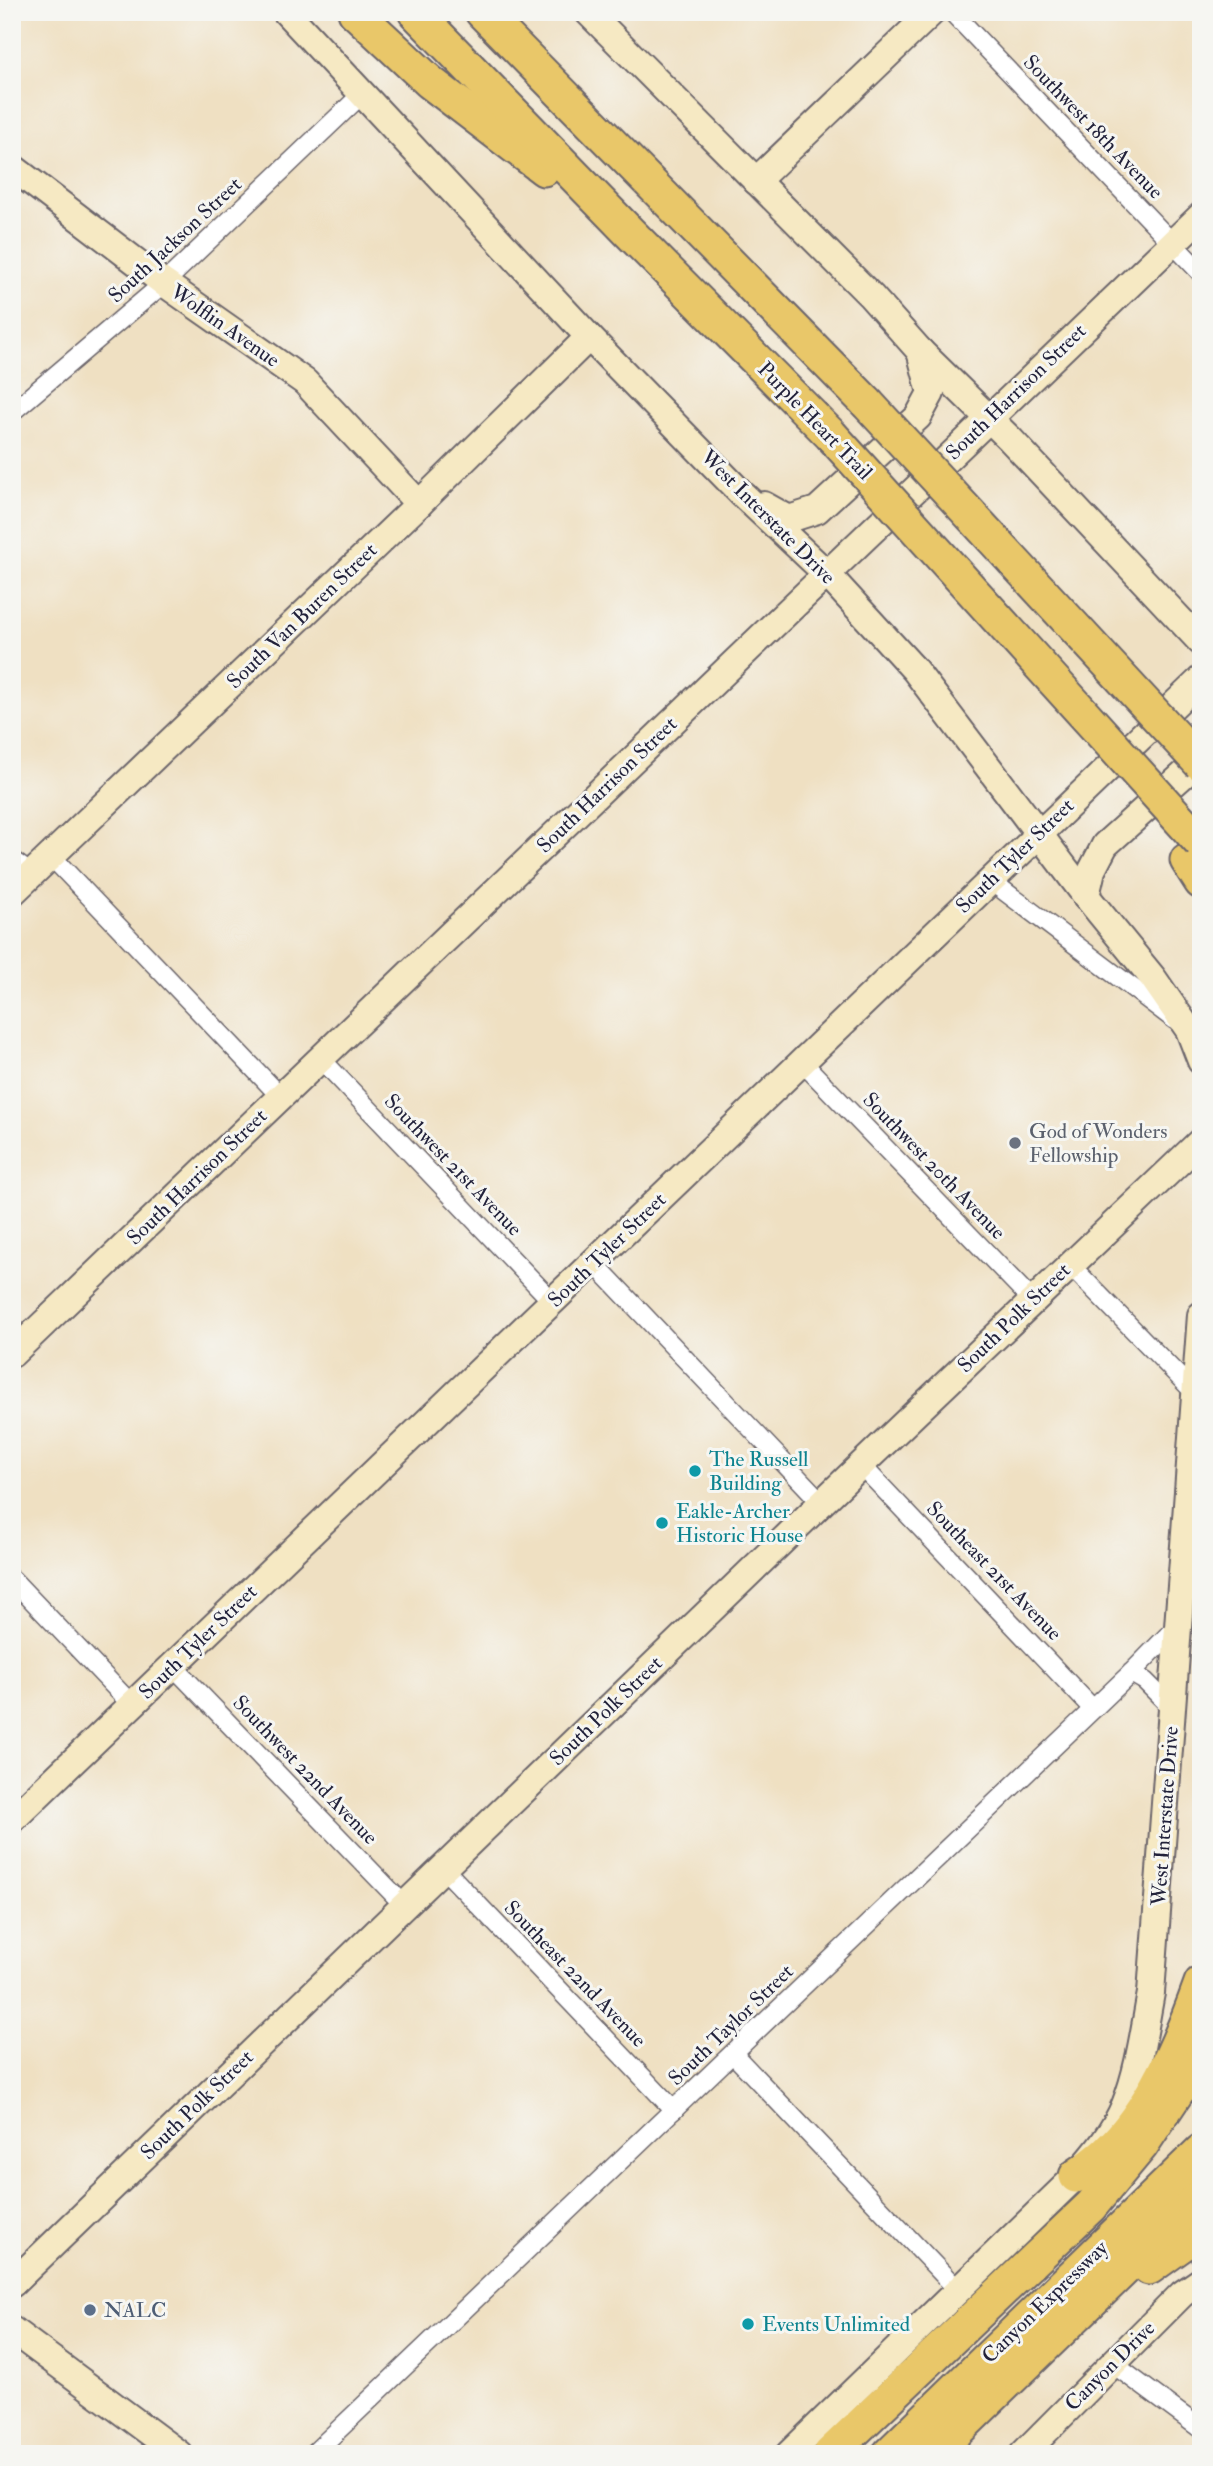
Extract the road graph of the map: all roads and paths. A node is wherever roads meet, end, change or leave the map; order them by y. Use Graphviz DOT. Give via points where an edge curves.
graph roads {
  1 [pos="286,12"];
  2 [pos="355,12"];
  3 [pos="415,12"];
  4 [pos="482,12"];
  5 [pos="494,12"];
  6 [pos="588,12"];
  7 [pos="932,12"];
  8 [pos="952,12"];
  9 [pos="552,84"];
  10 [pos="362,94"];
  11 [pos="12,167"];
  12 [pos="756,181"];
  13 [pos="1201,216"];
  14 [pos="630,233"];
  15 [pos="1172,243"];
  16 [pos="1201,273"];
  17 [pos="164,283"];
  18 [pos="589,337"];
  19 [pos="919,350"];
  20 [pos="12,412"];
  21 [pos="989,418"];
  22 [pos="741,493"];
  23 [pos="419,505"];
  24 [pos="826,573"];
  25 [pos="1201,642"];
  26 [pos="1201,679"];
  27 [pos="1150,708"];
  28 [pos="1201,749"];
  29 [pos="1201,758"];
  30 [pos="1201,764"];
  31 [pos="1039,831"];
  32 [pos="51,856"];
  33 [pos="1196,862"];
  34 [pos="22,867"];
  35 [pos="991,881"];
  36 [pos="12,893"];
  37 [pos="1086,896"];
  38 [pos="1189,1030"];
  39 [pos="321,1059"];
  40 [pos="1201,1061"];
  41 [pos="803,1063"];
  42 [pos="281,1097"];
  43 [pos="1201,1140"];
  44 [pos="593,1262"];
  45 [pos="1070,1265"];
  46 [pos="552,1301"];
  47 [pos="1032,1301"];
  48 [pos="1201,1315"];
  49 [pos="12,1354"];
  50 [pos="1196,1394"];
  51 [pos="861,1465"];
  52 [pos="822,1503"];
  53 [pos="12,1579"];
  54 [pos="1177,1626"];
  55 [pos="173,1666"];
  56 [pos="1131,1673"];
  57 [pos="132,1705"];
  58 [pos="1093,1709"];
  59 [pos="1173,1709"];
  60 [pos="12,1820"];
  61 [pos="443,1868"];
  62 [pos="404,1905"];
  63 [pos="1201,1983"];
  64 [pos="733,2054"];
  65 [pos="1201,2056"];
  66 [pos="674,2110"];
  67 [pos="1201,2151"];
  68 [pos="1076,2176"];
  69 [pos="1201,2195"];
  70 [pos="1201,2231"];
  71 [pos="1201,2281"];
  72 [pos="12,2284"];
  73 [pos="957,2290"];
  74 [pos="12,2330"];
  75 [pos="1040,2348"];
  76 [pos="1112,2363"];
  77 [pos="978,2366"];
  78 [pos="1201,2429"];
  79 [pos="178,2454"];
  80 [pos="313,2454"];
  81 [pos="789,2454"];
  82 [pos="830,2454"];
  83 [pos="853,2454"];
  84 [pos="889,2454"];
  85 [pos="933,2454"];
  86 [pos="1023,2454"];
  1 -- 10 [label="main road, West Interstate Drive"];
  2 -- 14 [label="highway" via="430,82"];
  3 -- 14 [label="highway, Purple Heart Trail"];
  4 -- 9 [label="highway"];
  5 -- 9 [label="highway"];
  6 -- 12 [label="main road"];
  7 -- 12 [label="main road"];
  8 -- 15 [label="street, Southwest 18th Avenue"];
  9 -- 27 [label="highway, bridge" via="867,403"];
  10 -- 17 [label="street, South Jackson Street"];
  10 -- 18 [label="main road, West Interstate Drive"];
  11 -- 17 [label="main road, Wolflin Avenue"];
  12 -- 19 [label="main road"];
  13 -- 15 [label="main road, South Harrison Street"];
  14 -- 33 [label="highway, Purple Heart Trail, bridge" via="831,435 1110,745"];
  15 -- 16 [label="street, Southwest 18th Avenue"];
  15 -- 21 [label="main road, South Harrison Street"];
  17 -- 20 [label="street, South Jackson Street"];
  17 -- 23 [label="main road, Wolflin Avenue" via="305,382"];
  18 -- 22 [label="main road, West Interstate Drive"];
  18 -- 23 [label="main road, South Van Buren Street"];
  19 -- 21 [label="main road"];
  19 -- 22 [label="main road" via="931,393 918,417 817,510 789,519"];
  21 -- 24 [label="main road, South Harrison Street"];
  21 -- 25 [label="main road"];
  22 -- 24 [label="main road, West Interstate Drive"];
  23 -- 32 [label="main road, South Van Buren Street"];
  24 -- 31 [label="main road, West Interstate Drive" via="914,669"];
  24 -- 39 [label="main road, South Harrison Street"];
  26 -- 31 [label="main road, South Tyler Street"];
  27 -- 28 [label="highway, bridge"];
  27 -- 30 [label="highway, bridge"];
  29 -- 37 [label="main road" via="1105,845"];
  31 -- 35 [label="main road, South Tyler Street"];
  31 -- 37 [label="main road, West Interstate Drive"];
  32 -- 34 [label="main road, South Van Buren Street"];
  32 -- 42 [label="street"];
  34 -- 36 [label="main road, South Van Buren Street"];
  35 -- 38 [label="street"];
  35 -- 41 [label="main road, South Tyler Street"];
  37 -- 38 [label="main road, West Interstate Drive"];
  38 -- 40 [label="main road, West Interstate Drive"];
  39 -- 42 [label="main road, South Harrison Street"];
  39 -- 46 [label="street, Southwest 21st Avenue"];
  41 -- 44 [label="main road, South Tyler Street"];
  41 -- 47 [label="street, Southwest 20th Avenue"];
  42 -- 49 [label="main road, South Harrison Street"];
  43 -- 45 [label="main road, South Polk Street"];
  44 -- 46 [label="main road, South Tyler Street"];
  44 -- 52 [label="street"];
  45 -- 47 [label="main road, South Polk Street"];
  45 -- 50 [label="street"];
  46 -- 55 [label="main road, South Tyler Street"];
  47 -- 51 [label="main road, South Polk Street"];
  48 -- 50 [label="main road, West Interstate Drive"];
  50 -- 54 [label="main road, West Interstate Drive"];
  51 -- 52 [label="main road, South Polk Street"];
  51 -- 58 [label="street, Southeast 21st Avenue"];
  52 -- 61 [label="main road, South Polk Street"];
  53 -- 57 [label="street"];
  54 -- 56 [label="street, South Taylor Street"];
  54 -- 59 [label="main road, West Interstate Drive"];
  55 -- 57 [label="main road, South Tyler Street"];
  55 -- 62 [label="street, Southwest 22nd Avenue"];
  56 -- 58 [label="street, South Taylor Street"];
  56 -- 59 [label="street"];
  57 -- 60 [label="main road, South Tyler Street"];
  58 -- 64 [label="street, South Taylor Street"];
  59 -- 68 [label="main road, West Interstate Drive" via="1151,1993 1139,2054 1125,2105 1106,2141"];
  61 -- 62 [label="main road, South Polk Street"];
  61 -- 66 [label="street, Southeast 22nd Avenue"];
  62 -- 72 [label="main road, South Polk Street"];
  63 -- 68 [label="highway" via="1183,2034 1132,2124 1107,2152"];
  64 -- 66 [label="street, South Taylor Street"];
  64 -- 73 [label="street"];
  65 -- 82 [label="highway" via="1142,2146 1091,2206"];
  66 -- 80 [label="street, South Taylor Street"];
  67 -- 77 [label="highway, Canyon Expressway"];
  68 -- 73 [label="main road"];
  69 -- 75 [label="highway, Canyon Expressway"];
  70 -- 75 [label="highway"];
  71 -- 76 [label="main road, Canyon Drive"];
  73 -- 81 [label="main road"];
  74 -- 79 [label="main road"];
  75 -- 85 [label="highway, Canyon Expressway"];
  76 -- 78 [label="street"];
  76 -- 86 [label="main road, Canyon Drive"];
  77 -- 83 [label="highway"];
  77 -- 84 [label="highway, Canyon Expressway"];
}
